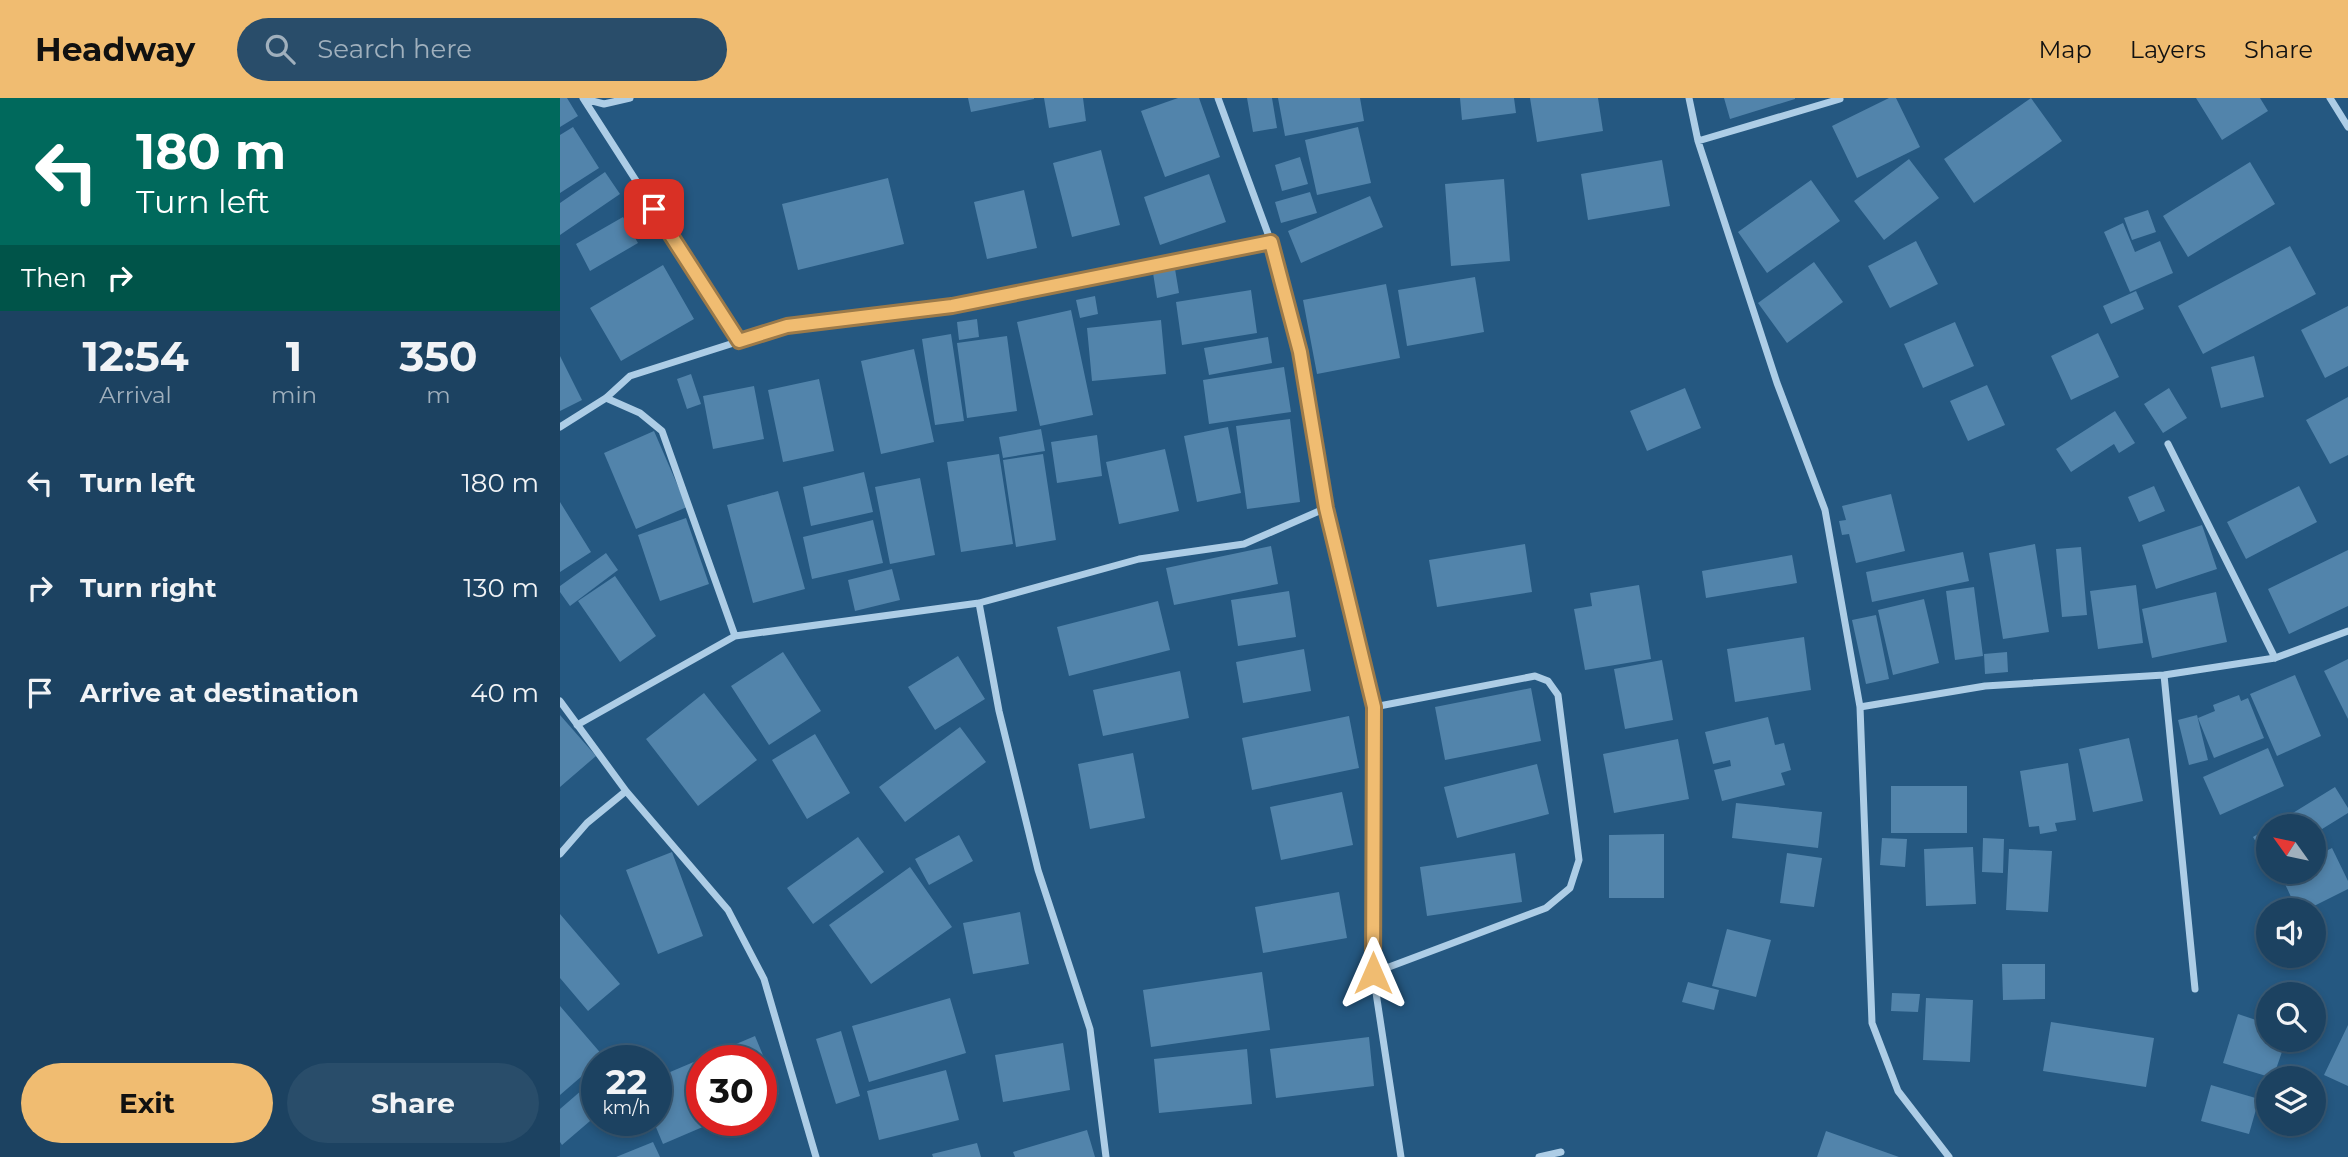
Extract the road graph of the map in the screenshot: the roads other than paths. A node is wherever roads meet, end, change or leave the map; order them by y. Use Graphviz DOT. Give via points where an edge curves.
graph roads {
  1 [pos="629,98"];
  2 [pos="1218,98"];
  3 [pos="1689,98"];
  4 [pos="2330,98"];
  5 [pos="584,99"];
  6 [pos="1839,99"];
  7 [pos="2348,127"];
  8 [pos="1698,141"];
  9 [pos="1271,242"];
  10 [pos="739,341"];
  11 [pos="606,398"];
  12 [pos="560,428"];
  13 [pos="2168,444"];
  14 [pos="1326,508"];
  15 [pos="979,603"];
  16 [pos="2348,632"];
  17 [pos="734,636"];
  18 [pos="2275,658"];
  19 [pos="2164,675"];
  20 [pos="560,701"];
  21 [pos="1374,707"];
  22 [pos="1860,707"];
  23 [pos="577,725"];
  24 [pos="626,791"];
  25 [pos="560,854"];
  26 [pos="1373,973"];
  27 [pos="2195,989"];
  28 [pos="1561,1152"];
  29 [pos="816,1157"];
  30 [pos="1106,1157"];
  31 [pos="1401,1157"];
  32 [pos="1539,1157"];
  33 [pos="1949,1157"];
  1 -- 5 [label="street" via="604,104"];
  2 -- 9 [label="street"];
  3 -- 8 [label="street"];
  4 -- 7 [label="street"];
  5 -- 10 [label="street"];
  6 -- 8 [label="street"];
  8 -- 22 [label="street" via="1777,383 1825,510"];
  9 -- 10 [label="street" via="952,306 787,326"];
  9 -- 14 [label="street" via="1300,352"];
  10 -- 11 [label="street" via="630,376"];
  11 -- 12 [label="street"];
  11 -- 17 [label="street" via="640,413 662,430"];
  13 -- 18 [label="street"];
  14 -- 15 [label="street" via="1244,544 1139,559"];
  14 -- 21 [label="street"];
  15 -- 17 [label="street"];
  15 -- 30 [label="street" via="999,710 1038,870 1090,1029"];
  16 -- 18 [label="street"];
  17 -- 23 [label="street"];
  18 -- 19 [label="street"];
  19 -- 22 [label="street" via="1984,686"];
  19 -- 27 [label="street"];
  20 -- 23 [label="street"];
  21 -- 26 [label="street"];
  21 -- 26 [label="street" via="1535,676 1548,681 1558,695 1579,860 1570,888 1546,908"];
  22 -- 33 [label="street" via="1872,1023 1898,1090"];
  23 -- 24 [label="street"];
  24 -- 25 [label="street" via="587,823"];
  24 -- 29 [label="street" via="728,910 764,979"];
  26 -- 31 [label="street"];
  28 -- 32 [label="street"];
}
